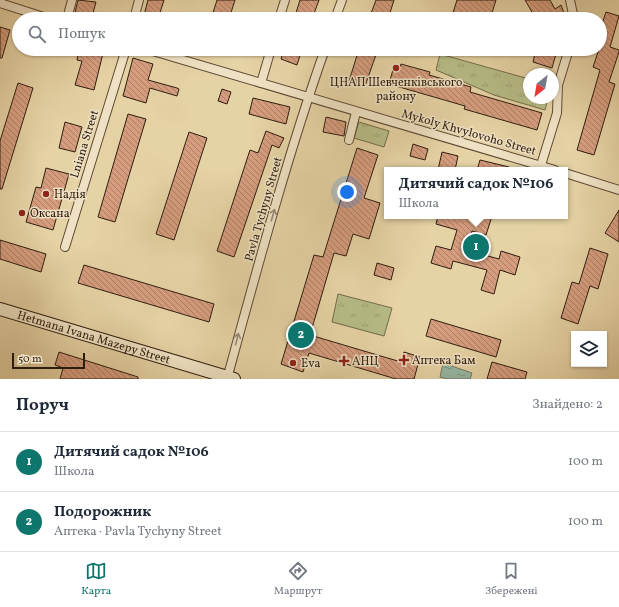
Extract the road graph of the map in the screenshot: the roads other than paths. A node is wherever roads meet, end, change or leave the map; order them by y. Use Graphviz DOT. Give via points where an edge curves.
graph roads {
  1 [pos="72,0"];
  2 [pos="139,0"];
  3 [pos="285,0"];
  4 [pos="342,0"];
  5 [pos="570,0"];
  6 [pos="0,3"];
  7 [pos="28,12"];
  8 [pos="69,12"];
  9 [pos="136,12"];
  10 [pos="282,12"];
  11 [pos="338,12"];
  12 [pos="573,12"];
  13 [pos="124,56"];
  14 [pos="169,56"];
  15 [pos="268,56"];
  16 [pos="323,56"];
  17 [pos="567,56"];
  18 [pos="260,83"];
  19 [pos="308,98"];
  20 [pos="356,112"];
  21 [pos="349,140"];
  22 [pos="541,166"];
  23 [pos="544,167"];
  24 [pos="568,174"];
  25 [pos="619,190"];
  26 [pos="65,247"];
  27 [pos="0,309"];
  28 [pos="229,378"];
  1 -- 8 [label="street"];
  2 -- 9 [label="street"];
  3 -- 10 [label="street"];
  4 -- 11 [label="street"];
  5 -- 12 [label="street"];
  6 -- 7 [label="street"];
  13 -- 26 [label="street, Lniana Street"];
  14 -- 18 [label="street, Mykoly Khvylovoho Street"];
  15 -- 18 [label="street"];
  16 -- 19 [label="street, Pavla Tychyny Street"];
  17 -- 22 [label="street" via="558,85 557,113"];
  18 -- 19 [label="street, Mykoly Khvylovoho Street"];
  19 -- 20 [label="street, Mykoly Khvylovoho Street"];
  28 -- 19 [label="street, Pavla Tychyny Street, one-way" via="237,336"];
  20 -- 21 [label="street"];
  20 -- 22 [label="street, Mykoly Khvylovoho Street"];
  22 -- 23 [label="street, Mykoly Khvylovoho Street"];
  24 -- 25 [label="street"];
  27 -- 28 [label="main road, Hetmana Ivana Mazepy Street"];
}
